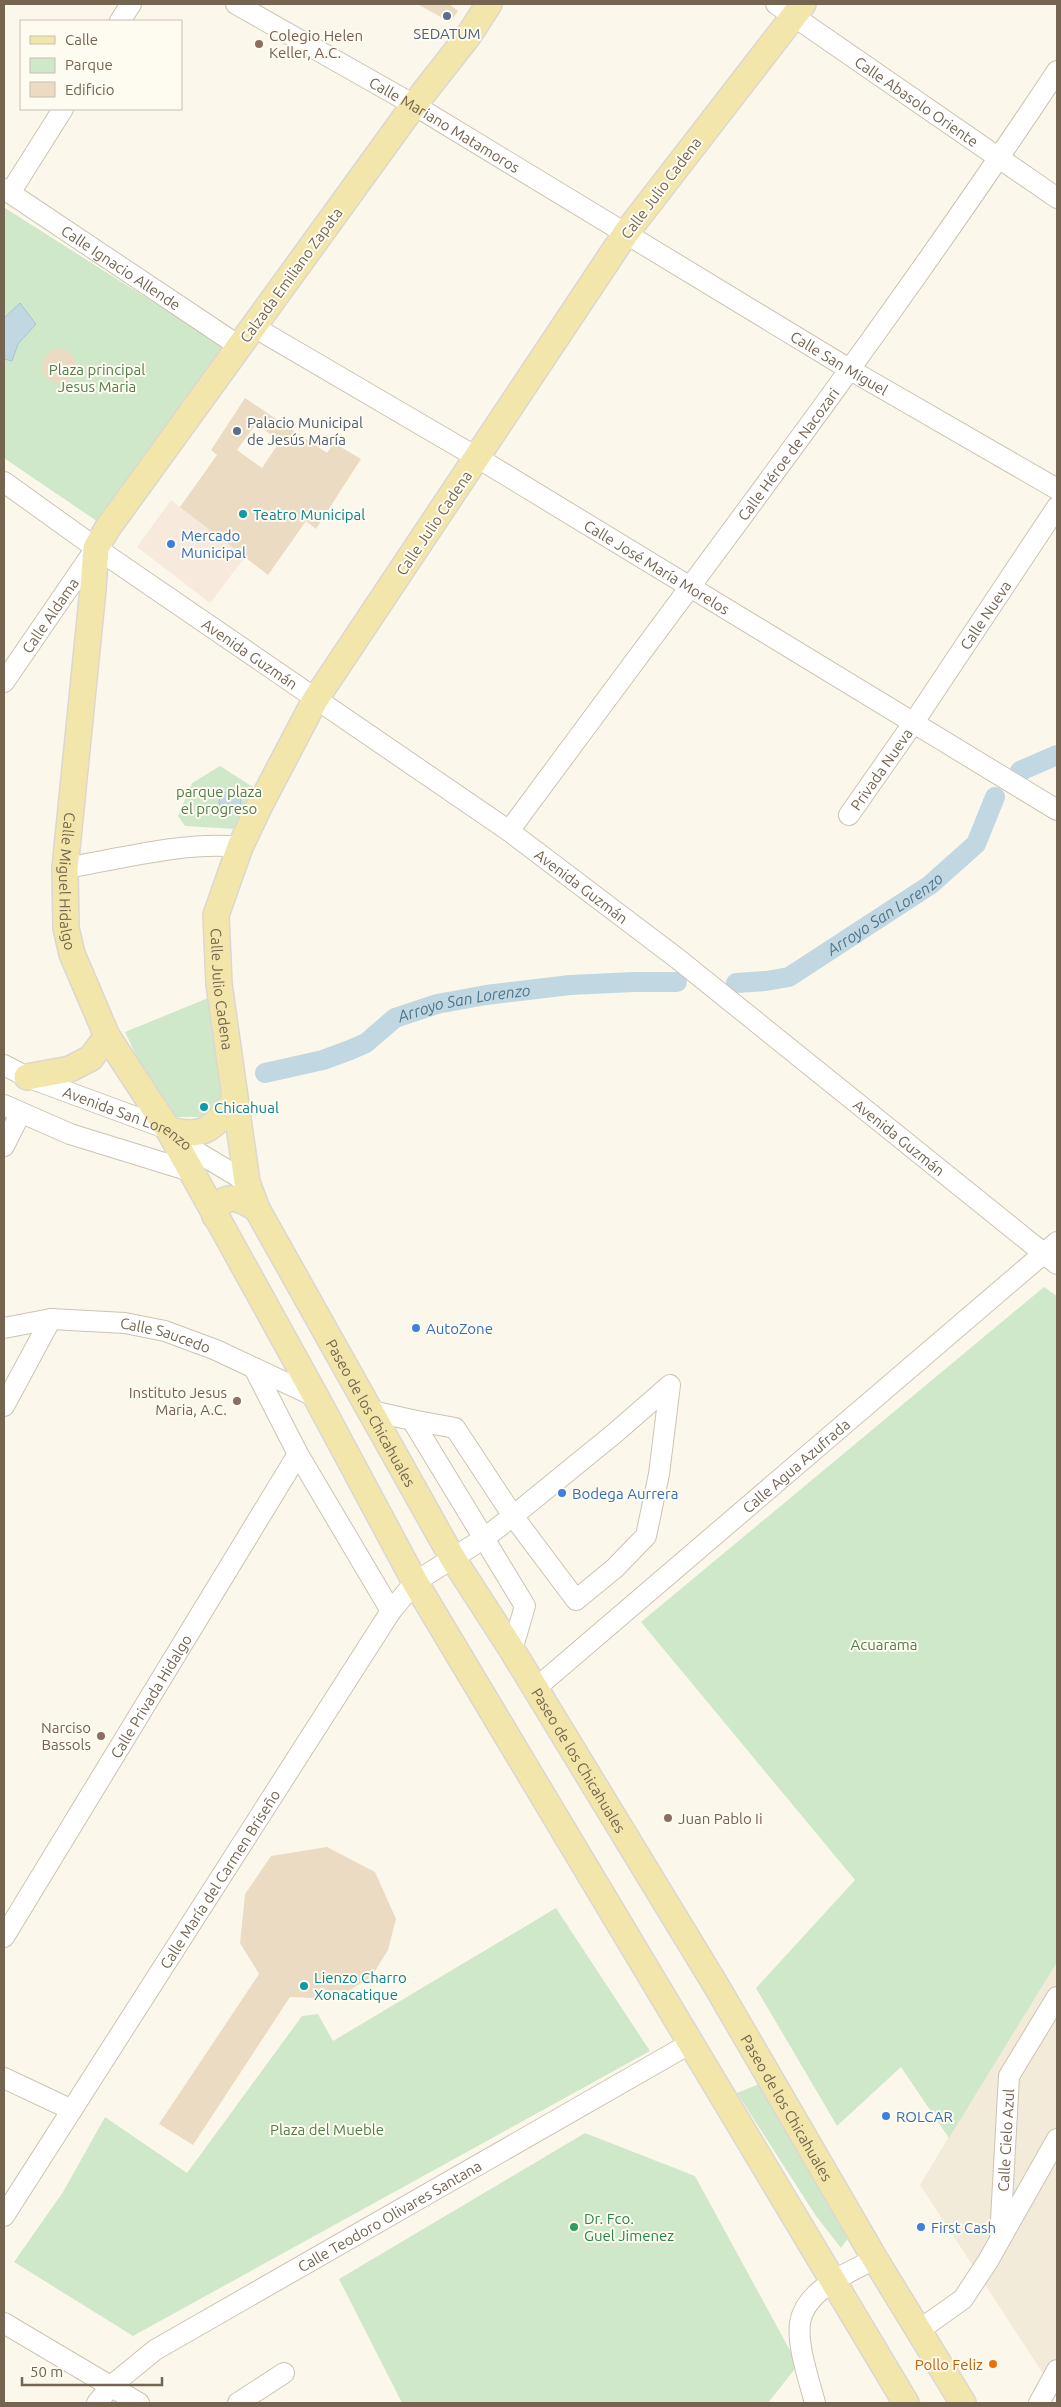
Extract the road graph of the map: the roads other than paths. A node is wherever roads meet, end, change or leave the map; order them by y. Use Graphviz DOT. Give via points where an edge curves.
graph roads {
  1 [pos="131,4"];
  2 [pos="236,4"];
  3 [pos="489,4"];
  4 [pos="791,7"];
  5 [pos="121,20"];
  6 [pos="1057,72"];
  7 [pos="414,105"];
  8 [pos="62,110"];
  9 [pos="1000,157"];
  10 [pos="7,191"];
  11 [pos="1057,198"];
  12 [pos="626,233"];
  13 [pos="254,327"];
  14 [pos="239,346"];
  15 [pos="848,369"];
  16 [pos="478,458"];
  17 [pos="4,482"];
  18 [pos="1057,489"];
  19 [pos="1057,506"];
  20 [pos="96,548"];
  21 [pos="689,588"];
  22 [pos="4,682"];
  23 [pos="316,700"];
  24 [pos="914,722"];
  25 [pos="1057,810"];
  26 [pos="849,816"];
  27 [pos="509,831"];
  28 [pos="240,848"];
  29 [pos="65,868"];
  30 [pos="107,1036"];
  31 [pos="4,1065"];
  32 [pos="27,1077"];
  33 [pos="234,1101"];
  34 [pos="12,1109"];
  35 [pos="168,1129"];
  36 [pos="4,1146"];
  37 [pos="190,1171"];
  38 [pos="247,1182"];
  39 [pos="257,1209"];
  40 [pos="215,1216"];
  41 [pos="1053,1254"];
  42 [pos="51,1319"];
  43 [pos="4,1328"];
  44 [pos="254,1368"];
  45 [pos="316,1397"];
  46 [pos="4,1406"];
  47 [pos="372,1411"];
  48 [pos="412,1420"];
  49 [pos="298,1454"];
  50 [pos="513,1516"];
  51 [pos="483,1539"];
  52 [pos="452,1556"];
  53 [pos="415,1582"];
  54 [pos="391,1611"];
  55 [pos="512,1650"];
  56 [pos="536,1688"];
  57 [pos="4,1937"];
  58 [pos="1057,1997"];
  59 [pos="691,2042"];
  60 [pos="4,2078"];
  61 [pos="72,2110"];
  62 [pos="1057,2139"];
  63 [pos="4,2216"];
  64 [pos="1000,2238"];
  65 [pos="875,2258"];
  66 [pos="832,2281"];
  67 [pos="4,2323"];
  68 [pos="918,2331"];
  69 [pos="1057,2370"];
  70 [pos="284,2373"];
  71 [pos="111,2386"];
  72 [pos="97,2403"];
  73 [pos="139,2403"];
  74 [pos="238,2403"];
  75 [pos="815,2403"];
  76 [pos="906,2403"];
  77 [pos="963,2403"];
  78 [pos="1039,2403"];
  1 -- 5 [label="street"];
  2 -- 7 [label="street, Calle Mariano Matamoros"];
  3 -- 7 [label="main road, Calzada Emiliano Zapata"];
  4 -- 9 [label="street, Calle Abasolo Oriente"];
  4 -- 12 [label="main road, Calle Julio Cadena"];
  6 -- 9 [label="street, Calle Héroe de Nacozari"];
  7 -- 12 [label="street, Calle Mariano Matamoros"];
  7 -- 13 [label="main road, Calzada Emiliano Zapata"];
  8 -- 10 [label="street"];
  9 -- 11 [label="street, Calle Abasolo Oriente"];
  9 -- 15 [label="street, Calle Héroe de Nacozari"];
  10 -- 14 [label="street, Calle Ignacio Allende"];
  12 -- 15 [label="street, Calle San Miguel"];
  12 -- 16 [label="main road, Calle Julio Cadena"];
  13 -- 14 [label="main road, Calzada Emiliano Zapata"];
  13 -- 16 [label="street, Calle José María Morelos"];
  14 -- 20 [label="main road, Calzada Emiliano Zapata"];
  15 -- 18 [label="street, Calle San Miguel"];
  15 -- 21 [label="street, Calle Héroe de Nacozari"];
  16 -- 21 [label="street, Calle José María Morelos"];
  16 -- 23 [label="main road, Calle Julio Cadena"];
  17 -- 20 [label="street, Avenida Guzmán"];
  19 -- 24 [label="street, Calle Nueva"];
  20 -- 22 [label="street, Calle Aldama"];
  20 -- 23 [label="street, Avenida Guzmán"];
  20 -- 29 [label="main road, Calle Miguel Hidalgo"];
  21 -- 24 [label="street, Calle José María Morelos"];
  21 -- 27 [label="street, Calle Héroe de Nacozari"];
  23 -- 27 [label="street, Avenida Guzmán"];
  23 -- 28 [label="main road, Calle Julio Cadena" via="260,803"];
  24 -- 25 [label="street, Calle José María Morelos"];
  24 -- 26 [label="street, Privada Nueva"];
  27 -- 41 [label="street, Avenida Guzmán" via="678,959"];
  28 -- 29 [label="street" via="219,845 179,849"];
  28 -- 33 [label="main road, Calle Julio Cadena" via="216,915 219,984"];
  29 -- 30 [label="main road, Calle Miguel Hidalgo" via="66,928 72,954"];
  30 -- 32 [label="main road" via="91,1058 70,1069"];
  30 -- 35 [label="main road, Calle Miguel Hidalgo"];
  31 -- 32 [label="street, Avenida San Lorenzo"];
  32 -- 35 [label="street, Avenida San Lorenzo"];
  33 -- 35 [label="main road" via="205,1131 183,1134"];
  33 -- 38 [label="main road, Paseo de los Chicahuales"];
  34 -- 36 [label="street"];
  34 -- 37 [label="street, Avenida San Lorenzo" via="70,1134"];
  35 -- 37 [label="main road"];
  35 -- 38 [label="street, Avenida San Lorenzo" via="197,1152"];
  37 -- 40 [label="main road"];
  38 -- 39 [label="main road, Paseo de los Chicahuales"];
  39 -- 40 [label="main road" via="234,1198 227,1199"];
  39 -- 47 [label="main road, Paseo de los Chicahuales"];
  40 -- 45 [label="main road"];
  41 -- 56 [label="street, Calle Agua Azufrada"];
  42 -- 43 [label="street, Calle Saucedo"];
  42 -- 44 [label="street, Calle Saucedo" via="164,1330"];
  42 -- 46 [label="street"];
  44 -- 45 [label="street, Calle Saucedo"];
  44 -- 49 [label="street"];
  45 -- 53 [label="main road"];
  47 -- 48 [label="street"];
  47 -- 52 [label="main road, Paseo de los Chicahuales"];
  48 -- 50 [label="street" via="455,1428"];
  48 -- 51 [label="street"];
  49 -- 54 [label="street"];
  49 -- 57 [label="street, Calle Privada Hidalgo"];
  50 -- 50 [label="street, Calle María del Carmen Briseño" via="576,1600 615,1568 646,1536 659,1474 670,1384"];
  50 -- 51 [label="street, Calle María del Carmen Briseño"];
  51 -- 52 [label="street, Calle María del Carmen Briseño"];
  51 -- 55 [label="street" via="524,1606"];
  52 -- 53 [label="street, Calle María del Carmen Briseño"];
  52 -- 55 [label="main road, Paseo de los Chicahuales"];
  53 -- 54 [label="street, Calle María del Carmen Briseño"];
  53 -- 59 [label="main road"];
  54 -- 61 [label="street, Calle María del Carmen Briseño"];
  55 -- 56 [label="main road, Paseo de los Chicahuales"];
  56 -- 65 [label="main road, Paseo de los Chicahuales" via="717,1987"];
  58 -- 64 [label="street, Calle Cielo Azul" via="1009,2076"];
  59 -- 66 [label="main road"];
  59 -- 71 [label="street, Calle Teodoro Olivares Santana" via="155,2350"];
  60 -- 61 [label="street"];
  61 -- 63 [label="street, Calle María del Carmen Briseño"];
  62 -- 64 [label="street"];
  64 -- 68 [label="street" via="963,2300"];
  65 -- 66 [label="street"];
  65 -- 68 [label="main road, Paseo de los Chicahuales"];
  66 -- 75 [label="street" via="810,2302 800,2322 802,2352"];
  66 -- 76 [label="main road"];
  67 -- 71 [label="street"];
  68 -- 77 [label="main road, Paseo de los Chicahuales"];
  69 -- 78 [label="street"];
  70 -- 74 [label="street"];
  71 -- 72 [label="street, Calle Teodoro Olivares Santana"];
  71 -- 73 [label="street"];
}
